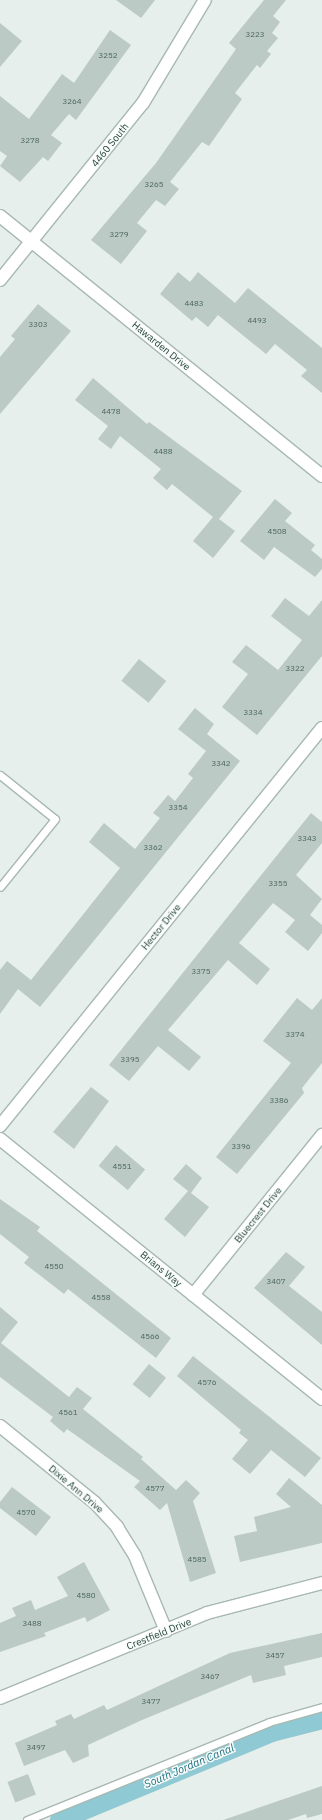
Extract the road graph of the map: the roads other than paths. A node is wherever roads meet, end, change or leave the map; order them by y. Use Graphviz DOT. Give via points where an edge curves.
graph roads {
  1 [pos="205,0"];
  2 [pos="0,216"];
  3 [pos="31,242"];
  4 [pos="0,280"];
  5 [pos="322,476"];
  6 [pos="322,728"];
  7 [pos="0,775"];
  8 [pos="0,887"];
  9 [pos="0,1126"];
  10 [pos="322,1135"];
  11 [pos="0,1139"];
  12 [pos="193,1295"];
  13 [pos="322,1399"];
  14 [pos="0,1428"];
  15 [pos="322,1583"];
  16 [pos="166,1631"];
  17 [pos="0,1698"];
  18 [pos="322,1707"];
  19 [pos="27,1820"];
  1 -- 3 [label="street, 4460 South" via="143,103"];
  2 -- 3 [label="street, Hawarden Drive"];
  3 -- 4 [label="street, 4460 South"];
  3 -- 5 [label="street, Hawarden Drive"];
  6 -- 9 [label="street, Hector Drive"];
  7 -- 8 [label="lane" via="55,819"];
  10 -- 12 [label="street, Bluecrest Drive"];
  11 -- 12 [label="street, Brians Way"];
  12 -- 13 [label="street, Brians Way"];
  14 -- 16 [label="street, Dixie Ann Drive" via="95,1503 117,1527 135,1556"];
  15 -- 16 [label="street, Crestfield Drive" via="230,1605"];
  16 -- 17 [label="street, Crestfield Drive"];
  18 -- 19 [label="lane" via="269,1722"];
}
